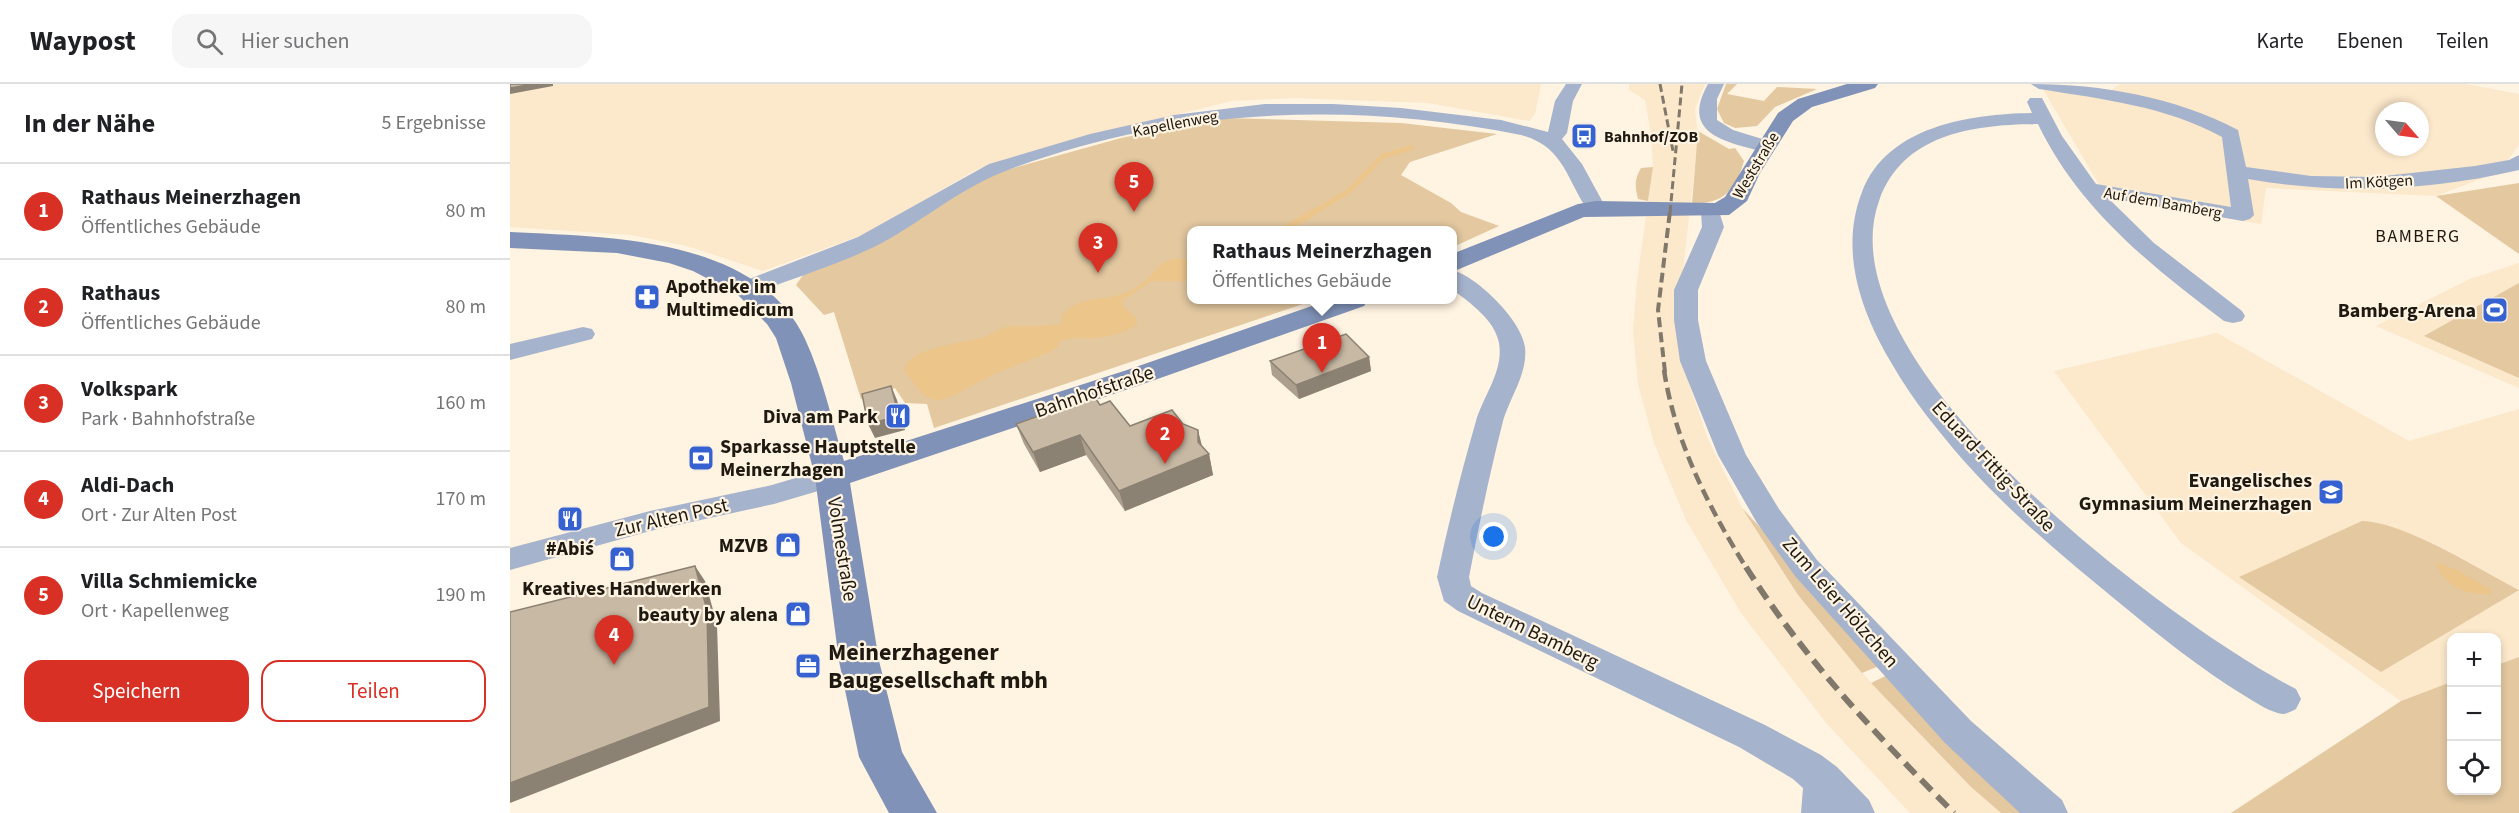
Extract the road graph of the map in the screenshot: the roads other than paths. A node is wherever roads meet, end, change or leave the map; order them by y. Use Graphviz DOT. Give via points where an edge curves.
graph roads {
  1 [pos="1574,84"];
  2 [pos="1716,84"];
  3 [pos="1868,84"];
  4 [pos="2027,84"];
  5 [pos="2039,84"];
  6 [pos="2042,118"];
  7 [pos="1549,140"];
  8 [pos="1765,146"];
  9 [pos="2519,161"];
  10 [pos="2237,171"];
  11 [pos="2089,189"];
  12 [pos="1596,208"];
  13 [pos="1711,212"];
  14 [pos="510,240"];
  15 [pos="1457,262"];
  16 [pos="1457,281"];
  17 [pos="747,288"];
  18 [pos="1343,304"];
  19 [pos="2234,316"];
  20 [pos="582,334"];
  21 [pos="510,352"];
  22 [pos="832,477"];
  23 [pos="510,559"];
  24 [pos="2283,699"];
  25 [pos="1822,796"];
  26 [pos="914,813"];
  27 [pos="1855,813"];
  28 [pos="2048,813"];
  1 -- 7 [label="street" via="1564,100 1558,133"];
  2 -- 8 [label="street" via="1708,99 1708,122 1726,134"];
  3 -- 8 [label="main road, Weststraße" via="1805,103 1785,117"];
  4 -- 6 [label="street"];
  5 -- 10 [label="street, Auf dem Bamberg" via="2122,99 2215,124 2231,134"];
  6 -- 11 [label="street"];
  6 -- 24 [label="street, Eduard-Fittig-Straße" via="1967,126 1929,137 1894,155 1880,172 1864,219 1865,268 1875,302 1907,365 1938,411 2020,500 2074,549 2208,654 2245,680"];
  7 -- 12 [label="street" via="1559,147"];
  7 -- 17 [label="street, Kapellenweg" via="1483,124 1352,111 1280,110 1183,118 987,171 873,239"];
  8 -- 13 [label="main road, Weststraße" via="1735,201"];
  9 -- 10 [label="street, Im Kötgen" via="2515,165 2446,177 2354,184"];
  10 -- 11 [label="street, Auf dem Bamberg" via="2243,215"];
  11 -- 19 [label="street" via="2130,236"];
  12 -- 13 [label="main road, Weststraße"];
  12 -- 15 [label="main road" via="1562,216"];
  13 -- 28 [label="street, Zum Leier Hölzchen" via="1713,227 1686,290 1686,320 1693,361 1732,454 1768,516 1806,568 1958,732"];
  14 -- 17 [label="main road, Volmestraße" via="576,241 649,250 702,265"];
  16 -- 25 [label="street, Unterm Bamberg" via="1508,331 1512,346 1511,362 1490,417 1457,558 1453,578 1456,592 1470,603 1752,736 1807,767"];
  17 -- 22 [label="main road, Volmestraße" via="770,309 790,338"];
  18 -- 22 [label="main road, Bahnhofstraße"];
  20 -- 21 [label="street"];
  22 -- 23 [label="street, Zur Alten Post" via="774,494 650,520"];
  22 -- 26 [label="main road, Volmestraße" via="859,661 881,757"];
  25 -- 27 [label="street, Unterm Bamberg"];
}
